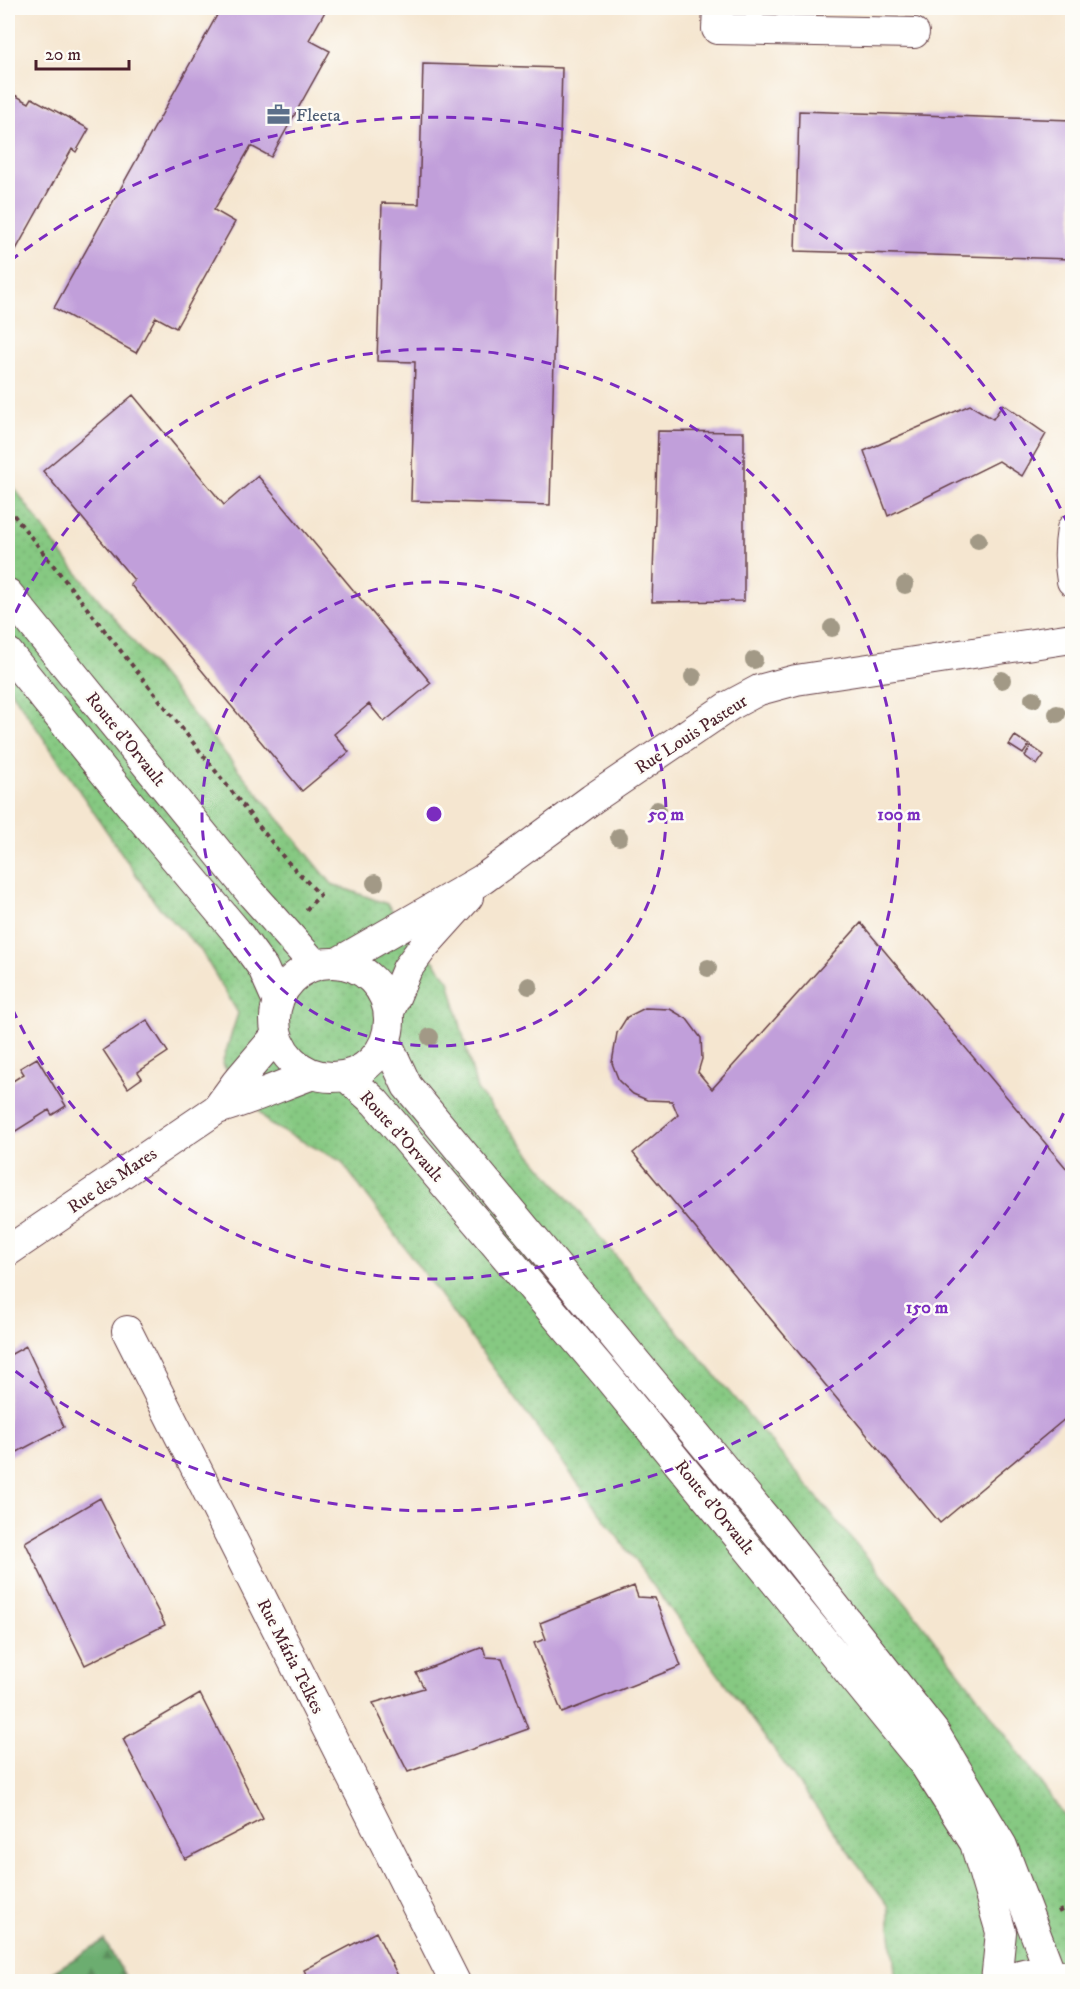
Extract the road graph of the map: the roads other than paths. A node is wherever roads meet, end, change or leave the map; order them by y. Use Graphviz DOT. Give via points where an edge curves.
graph roads {
  1 [pos="718,8"];
  2 [pos="914,33"];
  3 [pos="1072,530"];
  4 [pos="1072,581"];
  5 [pos="8,594"];
  6 [pos="1072,638"];
  7 [pos="8,653"];
  8 [pos="483,879"];
  9 [pos="326,964"];
  10 [pos="278,1002"];
  11 [pos="387,1026"];
  12 [pos="277,1035"];
  13 [pos="313,1074"];
  14 [pos="346,1076"];
  15 [pos="217,1109"];
  16 [pos="8,1251"];
  17 [pos="127,1331"];
  18 [pos="1061,1975"];
  19 [pos="455,1982"];
  20 [pos="996,1982"];
  21 [pos="1003,1982"];
  1 -- 2 [label="street" via="717,29"];
  3 -- 4 [label="street"];
  5 -- 9 [label="street, Route d'Orvault" via="251,893 285,931"];
  6 -- 8 [label="street, Rue Louis Pasteur" via="796,680 759,690 592,799"];
  7 -- 10 [label="street" via="236,931 262,968"];
  8 -- 9 [label="street, Rue Louis Pasteur"];
  8 -- 11 [label="street, Rue Louis Pasteur" via="407,969"];
  9 -- 10 [label="street" via="296,976"];
  9 -- 11 [label="street" via="361,970 376,983 383,993"];
  10 -- 12 [label="street"];
  11 -- 14 [label="street" via="370,1063"];
  11 -- 18 [label="street" via="407,1086 774,1529 933,1732 1002,1846"];
  12 -- 13 [label="street" via="290,1059"];
  12 -- 15 [label="street, Rue des Mares"];
  13 -- 14 [label="street"];
  13 -- 15 [label="street, Rue des Mares"];
  14 -- 20 [label="street, Route d'Orvault" via="375,1102 600,1368 925,1765 975,1843 1001,1932"];
  15 -- 16 [label="street, Rue des Mares"];
  17 -- 19 [label="street, Rue Mária Telkes"];
  18 -- 21 [label="street" via="1031,1972"];
}
